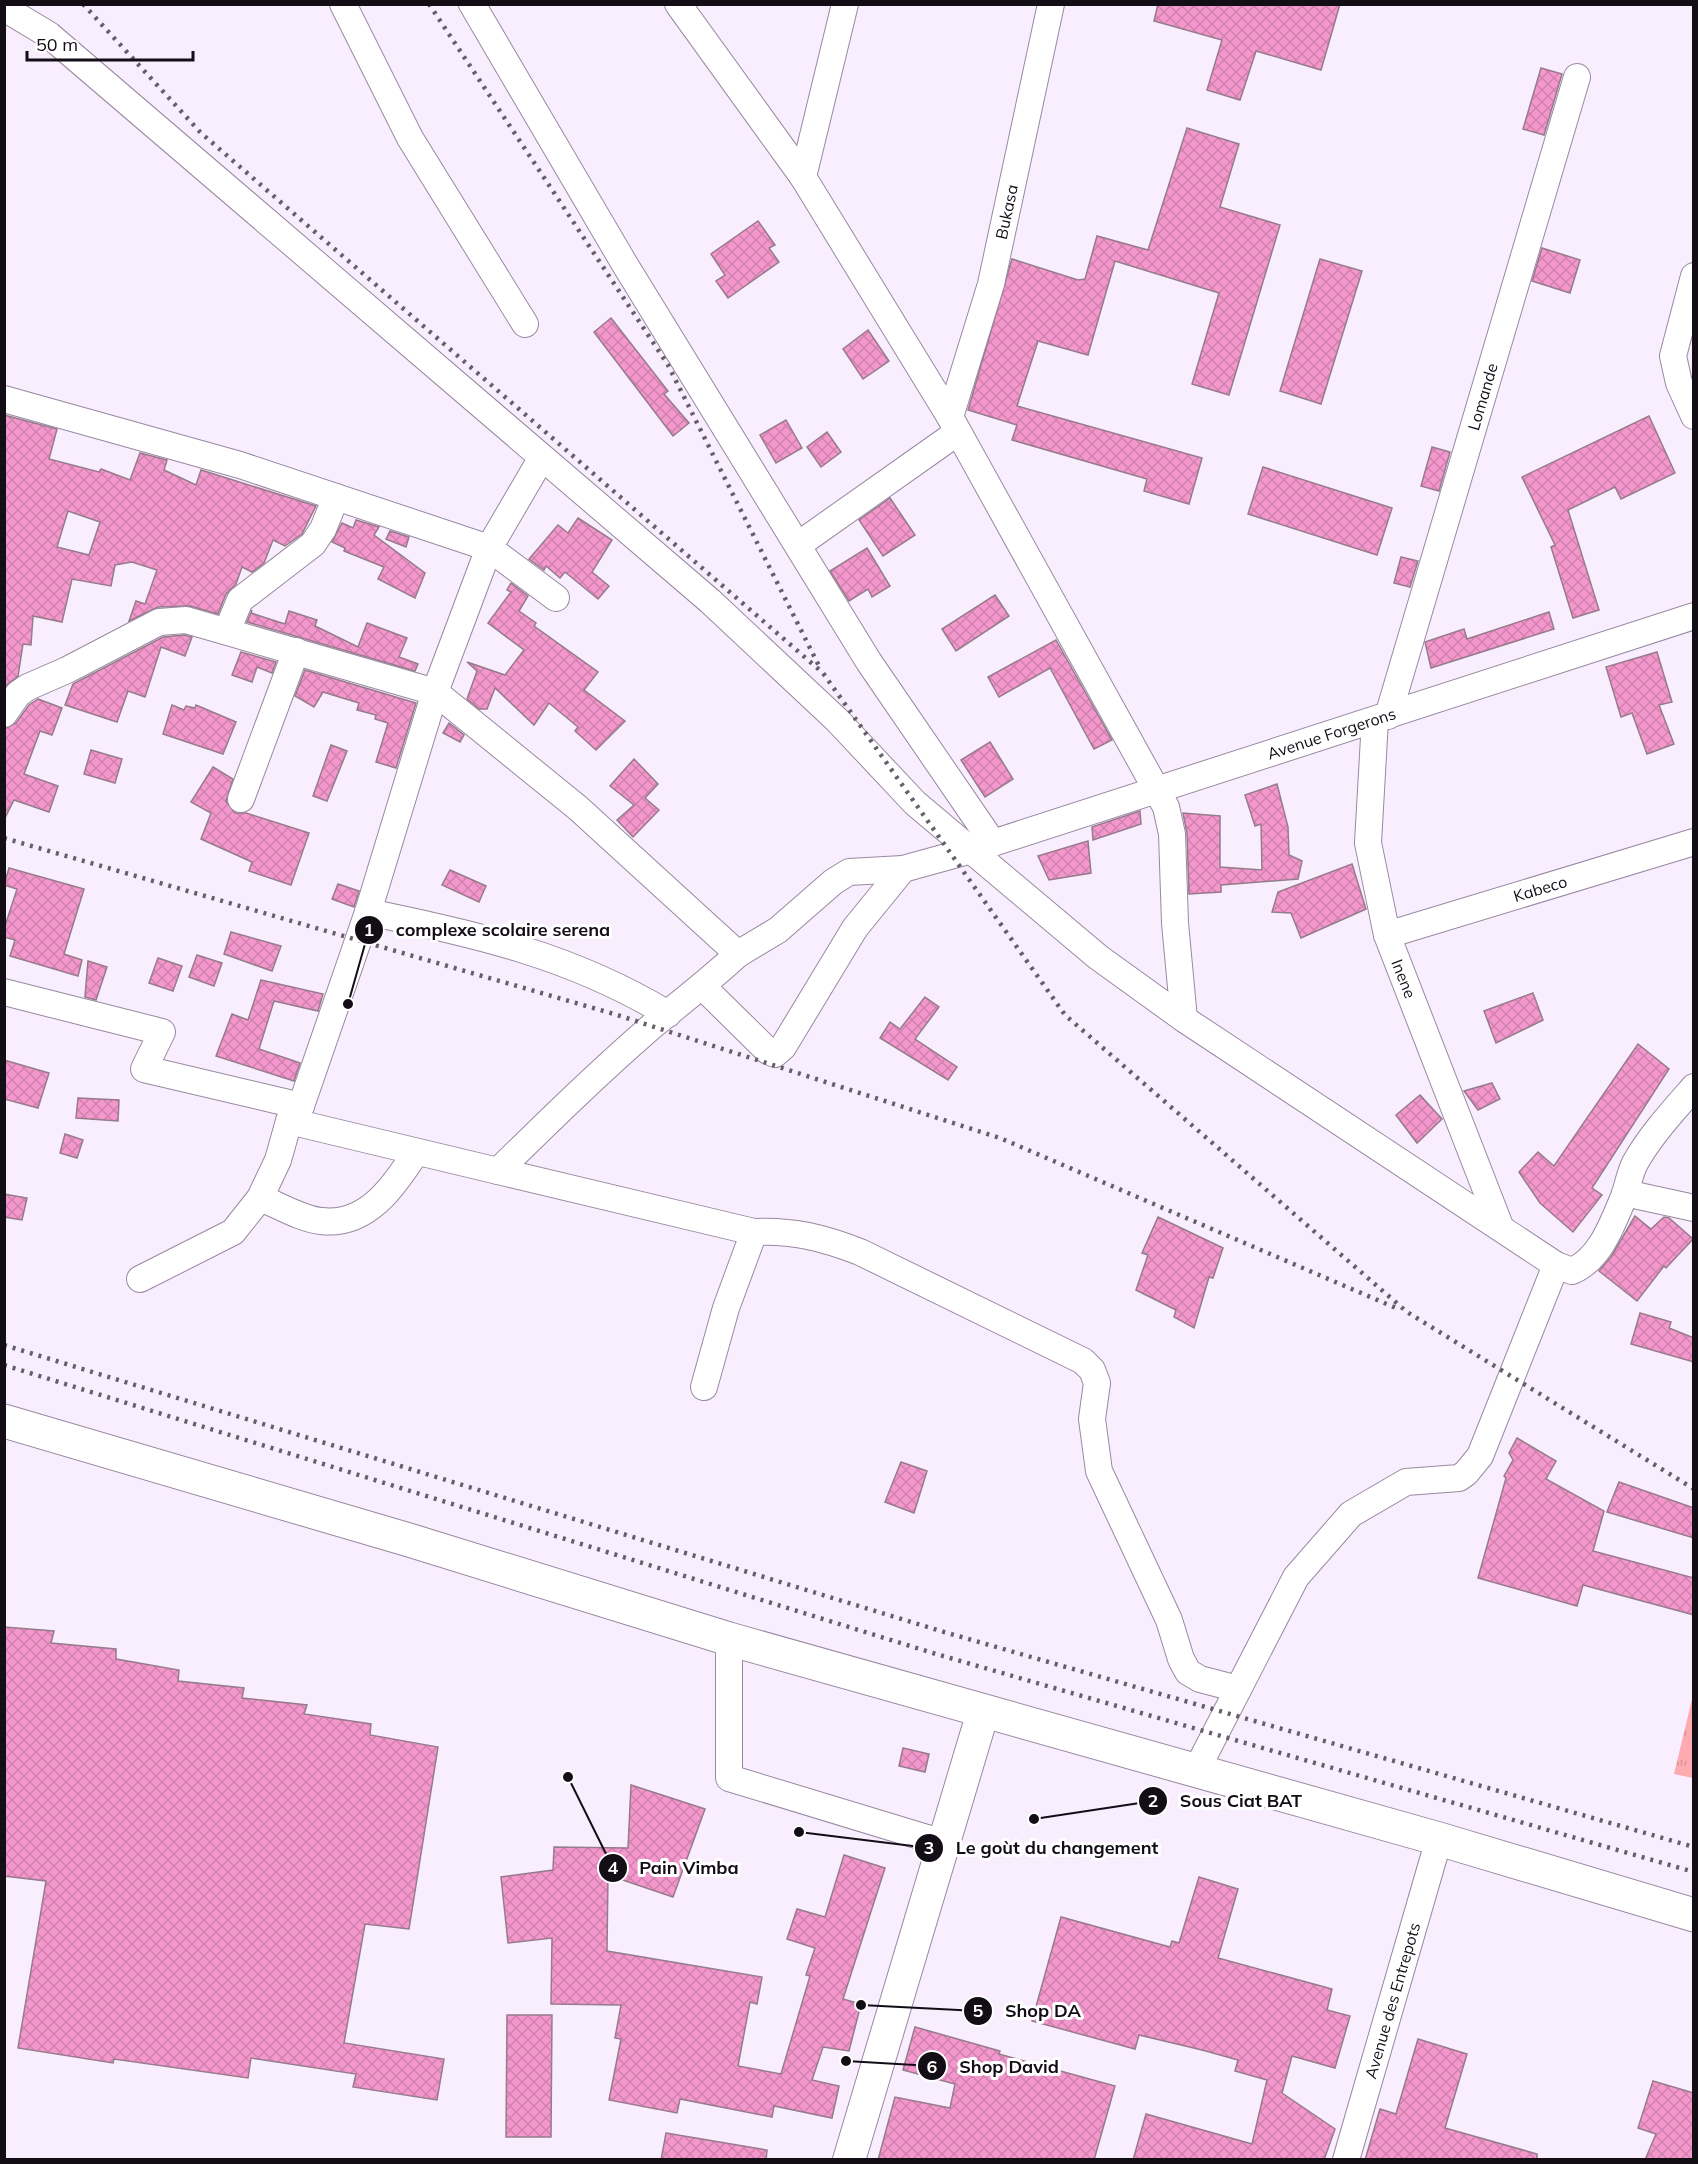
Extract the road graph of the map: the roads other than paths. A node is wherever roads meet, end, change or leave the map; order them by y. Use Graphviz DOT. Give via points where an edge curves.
graph roads {
  1 [pos="343,4"];
  2 [pos="472,4"];
  3 [pos="678,4"];
  4 [pos="845,4"];
  5 [pos="1051,4"];
  6 [pos="4,8"];
  7 [pos="1577,77"];
  8 [pos="803,177"];
  9 [pos="1694,276"];
  10 [pos="525,324"];
  11 [pos="4,399"];
  12 [pos="1694,416"];
  13 [pos="954,424"];
  14 [pos="542,459"];
  15 [pos="336,497"];
  16 [pos="798,545"];
  17 [pos="489,548"];
  18 [pos="556,598"];
  19 [pos="1694,616"];
  20 [pos="227,631"];
  21 [pos="296,651"];
  22 [pos="435,692"];
  23 [pos="4,714"];
  24 [pos="1381,718"];
  25 [pos="1156,789"];
  26 [pos="241,800"];
  27 [pos="1694,842"];
  28 [pos="993,843"];
  29 [pos="968,851"];
  30 [pos="903,869"];
  31 [pos="368,912"];
  32 [pos="1387,934"];
  33 [pos="738,954"];
  34 [pos="703,987"];
  35 [pos="4,992"];
  36 [pos="668,1014"];
  37 [pos="1184,1019"];
  38 [pos="1694,1087"];
  39 [pos="295,1113"];
  40 [pos="416,1152"];
  41 [pos="498,1171"];
  42 [pos="1625,1193"];
  43 [pos="260,1198"];
  44 [pos="1694,1208"];
  45 [pos="1500,1226"];
  46 [pos="754,1232"];
  47 [pos="1556,1265"];
  48 [pos="140,1279"];
  49 [pos="704,1388"];
  50 [pos="4,1421"];
  51 [pos="729,1639"];
  52 [pos="1238,1689"];
  53 [pos="983,1712"];
  54 [pos="1196,1771"];
  55 [pos="1439,1839"];
  56 [pos="943,1843"];
  57 [pos="1694,1915"];
  58 [pos="849,2160"];
  59 [pos="1346,2160"];
  1 -- 10 [label="street" via="410,138"];
  2 -- 16 [label="street" via="624,263"];
  3 -- 8 [label="street"];
  4 -- 8 [label="street"];
  5 -- 13 [label="street, Bukasa" via="991,284"];
  6 -- 14 [label="street" via="49,35"];
  7 -- 24 [label="street, Lomande"];
  8 -- 13 [label="street"];
  9 -- 12 [label="street" via="1673,356 1679,383"];
  11 -- 15 [label="street" via="240,465"];
  13 -- 16 [label="street"];
  13 -- 25 [label="street"];
  14 -- 17 [label="street"];
  14 -- 29 [label="street" via="719,609"];
  15 -- 17 [label="street"];
  15 -- 20 [label="street" via="314,544 240,600"];
  16 -- 28 [label="street" via="869,662"];
  17 -- 18 [label="street"];
  17 -- 22 [label="street"];
  19 -- 24 [label="street, Avenue Forgerons"];
  20 -- 21 [label="street"];
  20 -- 23 [label="street" via="186,620 159,622 28,687"];
  21 -- 22 [label="street"];
  21 -- 26 [label="street"];
  22 -- 31 [label="street"];
  22 -- 33 [label="street" via="578,808"];
  24 -- 25 [label="street, Avenue Forgerons"];
  24 -- 32 [label="street, Inene" via="1368,843"];
  25 -- 28 [label="street, Avenue Forgerons"];
  25 -- 37 [label="street" via="1166,807 1172,834"];
  27 -- 32 [label="street, Kabeco"];
  28 -- 29 [label="street, Avenue Forgerons"];
  29 -- 30 [label="street, Avenue Forgerons"];
  29 -- 37 [label="street" via="1098,957"];
  30 -- 33 [label="street, Avenue Forgerons" via="849,872 832,882 778,930"];
  30 -- 34 [label="street" via="855,928 783,1047 775,1054 768,1052"];
  31 -- 36 [label="street" via="530,950 623,987"];
  31 -- 39 [label="street"];
  32 -- 45 [label="street, Inene"];
  33 -- 34 [label="street, Avenue Forgerons"];
  34 -- 36 [label="street, Avenue Forgerons"];
  35 -- 39 [label="street" via="162,1032 144,1069"];
  36 -- 41 [label="street, Avenue Forgerons" via="580,1090"];
  37 -- 45 [label="street"];
  38 -- 42 [label="street" via="1634,1165"];
  39 -- 40 [label="street"];
  39 -- 43 [label="street"];
  40 -- 41 [label="street"];
  40 -- 43 [label="street" via="393,1188 369,1209 344,1220 320,1221"];
  41 -- 46 [label="street"];
  42 -- 44 [label="street"];
  42 -- 47 [label="street" via="1603,1242 1586,1265 1572,1271"];
  43 -- 48 [label="street" via="233,1232"];
  45 -- 47 [label="street"];
  46 -- 49 [label="street" via="726,1308"];
  46 -- 52 [label="street" via="801,1233 831,1240 1083,1361 1092,1370 1096,1383 1092,1419 1099,1470 1169,1620 1180,1659 1188,1672 1200,1679"];
  47 -- 52 [label="street" via="1480,1456 1459,1478 1406,1482 1351,1514 1296,1577"];
  50 -- 51 [label="main road"];
  51 -- 53 [label="main road"];
  51 -- 56 [label="street" via="729,1778"];
  52 -- 54 [label="street"];
  53 -- 54 [label="main road"];
  53 -- 56 [label="street"];
  54 -- 55 [label="main road"];
  55 -- 57 [label="main road"];
  55 -- 59 [label="street, Avenue des Entrepots"];
  56 -- 58 [label="street"];
}
